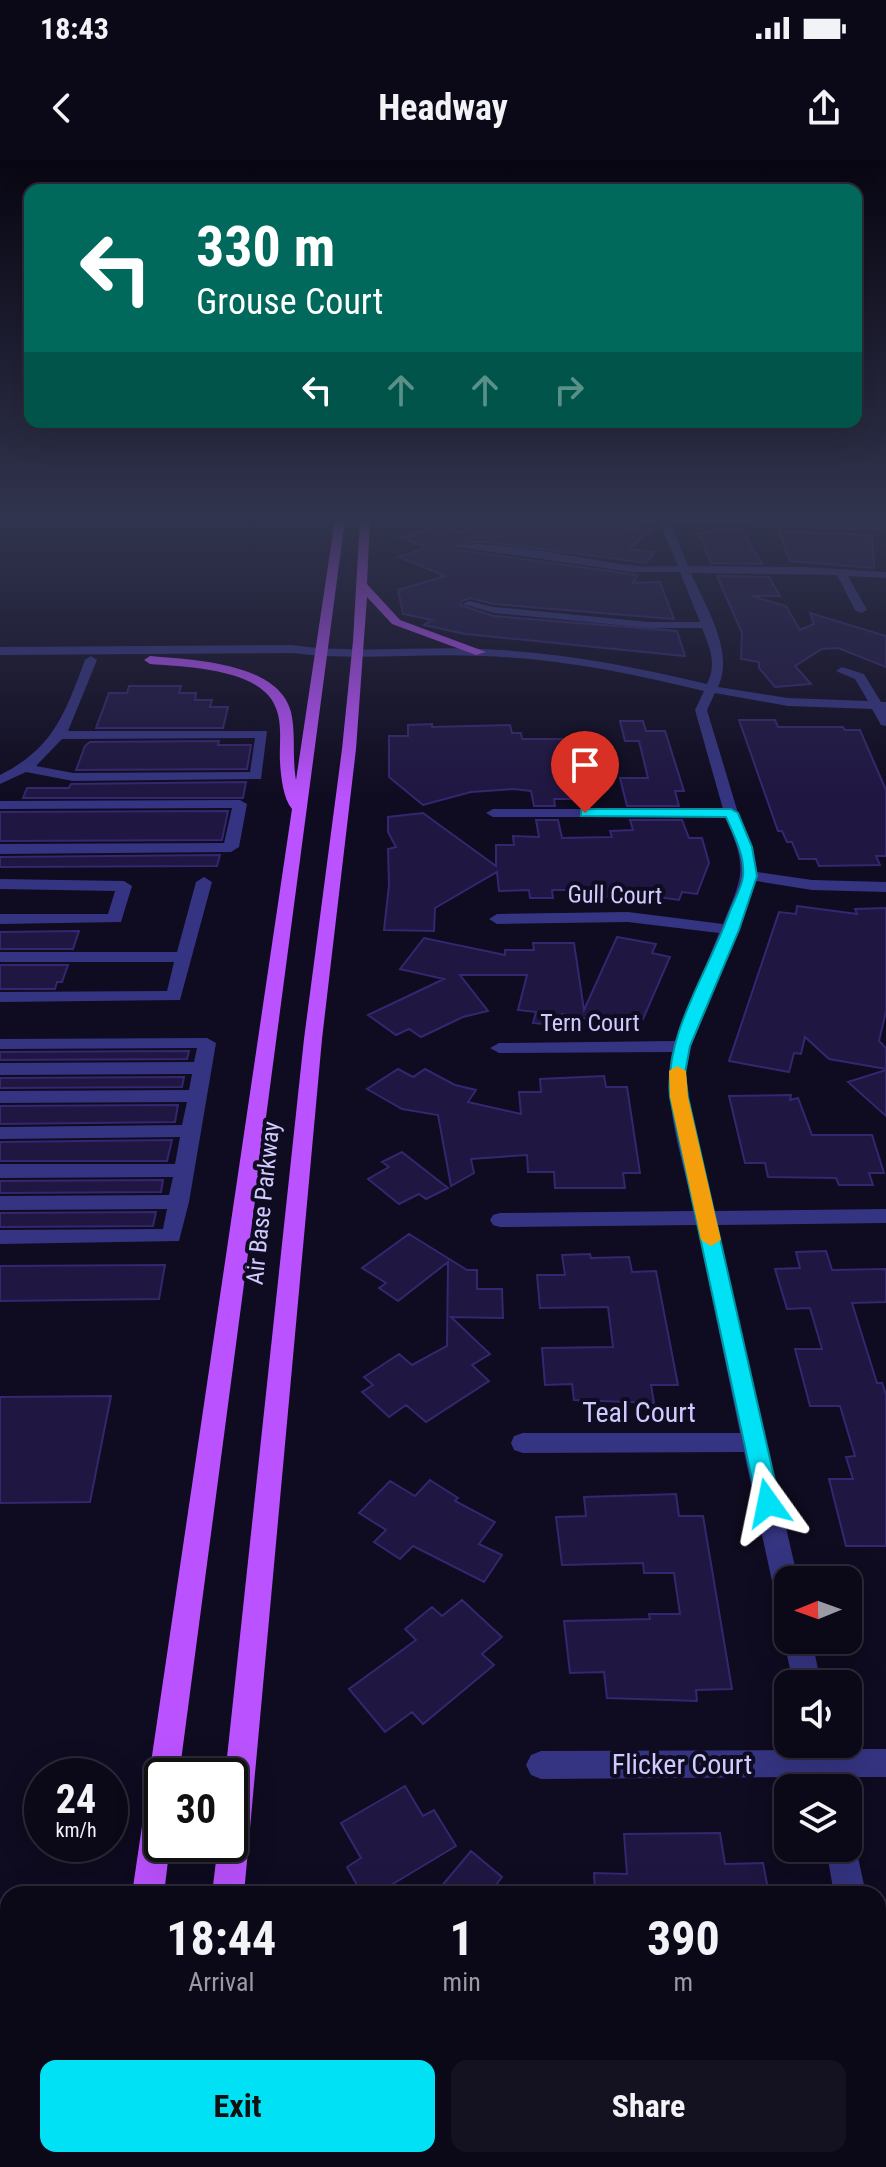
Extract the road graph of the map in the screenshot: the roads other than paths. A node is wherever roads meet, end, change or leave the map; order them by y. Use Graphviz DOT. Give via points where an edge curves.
graph roads {
  1 [pos="327,613"];
  2 [pos="360,613"];
  3 [pos="385,613"];
  4 [pos="521,613"];
  5 [pos="702,613"];
  6 [pos="707,625"];
  7 [pos="0,651"];
  8 [pos="480,652"];
  9 [pos="321,653"];
  10 [pos="358,653"];
  11 [pos="91,660"];
  12 [pos="150,660"];
  13 [pos="0,661"];
  14 [pos="842,671"];
  15 [pos="710,688"];
  16 [pos="882,706"];
  17 [pos="886,722"];
  18 [pos="59,735"];
  19 [pos="26,768"];
  20 [pos="0,780"];
  21 [pos="0,805"];
  22 [pos="493,813"];
  23 [pos="731,813"];
  24 [pos="298,817"];
  25 [pos="0,849"];
  26 [pos="750,876"];
  27 [pos="204,882"];
  28 [pos="0,884"];
  29 [pos="886,887"];
  30 [pos="0,919"];
  31 [pos="497,919"];
  32 [pos="731,930"];
  33 [pos="0,957"];
  34 [pos="184,957"];
  35 [pos="0,997"];
  36 [pos="0,1044"];
  37 [pos="682,1046"];
  38 [pos="499,1048"];
  39 [pos="202,1068"];
  40 [pos="0,1069"];
  41 [pos="197,1096"];
  42 [pos="0,1097"];
  43 [pos="191,1131"];
  44 [pos="0,1133"];
  45 [pos="184,1170"];
  46 [pos="0,1171"];
  47 [pos="179,1202"];
  48 [pos="0,1203"];
  49 [pos="886,1216"];
  50 [pos="706,1218"];
  51 [pos="500,1220"];
  52 [pos="0,1237"];
  53 [pos="755,1442"];
  54 [pos="523,1443"];
  55 [pos="782,1566"];
  56 [pos="167,1758"];
  57 [pos="886,1763"];
  58 [pos="541,1765"];
  59 [pos="824,1765"];
  60 [pos="152,1862"];
  61 [pos="844,1862"];
  62 [pos="149,1886"];
  63 [pos="229,1886"];
  64 [pos="848,1886"];
  1 -- 9 [label="main road, Air Base Parkway"];
  2 -- 10 [label="main road, Air Base Parkway"];
  3 -- 8 [label="main road" via="403,627"];
  4 -- 6 [label="street"];
  5 -- 6 [label="street"];
  6 -- 15 [label="street" via="720,662"];
  7 -- 9 [label="street"];
  8 -- 10 [label="street"];
  8 -- 15 [label="street" via="584,660"];
  9 -- 10 [label="street"];
  9 -- 12 [label="street" via="292,659"];
  9 -- 24 [label="main road, Air Base Parkway"];
  10 -- 63 [label="main road, Air Base Parkway" via="313,1039"];
  11 -- 12 [label="street"];
  11 -- 13 [label="street"];
  11 -- 18 [label="street"];
  12 -- 24 [label="main road" via="234,672 275,694 284,712 287,767"];
  14 -- 16 [label="street" via="860,677"];
  15 -- 16 [label="street" via="788,702"];
  15 -- 23 [label="street" via="701,710 703,727"];
  16 -- 17 [label="street"];
  18 -- 19 [label="street"];
  18 -- 19 [label="street" via="262,734 256,776 73,777"];
  19 -- 20 [label="street"];
  21 -- 25 [label="street" via="240,804 231,847"];
  22 -- 23 [label="street"];
  23 -- 26 [label="street"];
  24 -- 56 [label="main road, Air Base Parkway"];
  26 -- 29 [label="street"];
  26 -- 32 [label="street"];
  27 -- 34 [label="street"];
  28 -- 30 [label="street" via="124,886 115,919"];
  31 -- 32 [label="street, Gull Court" via="628,917"];
  32 -- 37 [label="street"];
  33 -- 34 [label="street"];
  34 -- 35 [label="street" via="174,996"];
  36 -- 39 [label="street" via="207,1043"];
  37 -- 38 [label="street, Tern Court"];
  37 -- 50 [label="street" via="679,1097"];
  39 -- 40 [label="street"];
  39 -- 41 [label="street"];
  41 -- 42 [label="street"];
  41 -- 43 [label="street"];
  43 -- 44 [label="street"];
  43 -- 45 [label="street"];
  45 -- 46 [label="street"];
  45 -- 47 [label="street"];
  47 -- 48 [label="street"];
  47 -- 52 [label="street" via="172,1236"];
  49 -- 50 [label="street"];
  50 -- 51 [label="street"];
  50 -- 53 [label="street"];
  53 -- 54 [label="street, Teal Court"];
  53 -- 55 [label="street"];
  57 -- 59 [label="street, Flicker Court"];
  58 -- 59 [label="street, Flicker Court"];
  60 -- 62 [label="main road"];
  61 -- 64 [label="street"];
}
